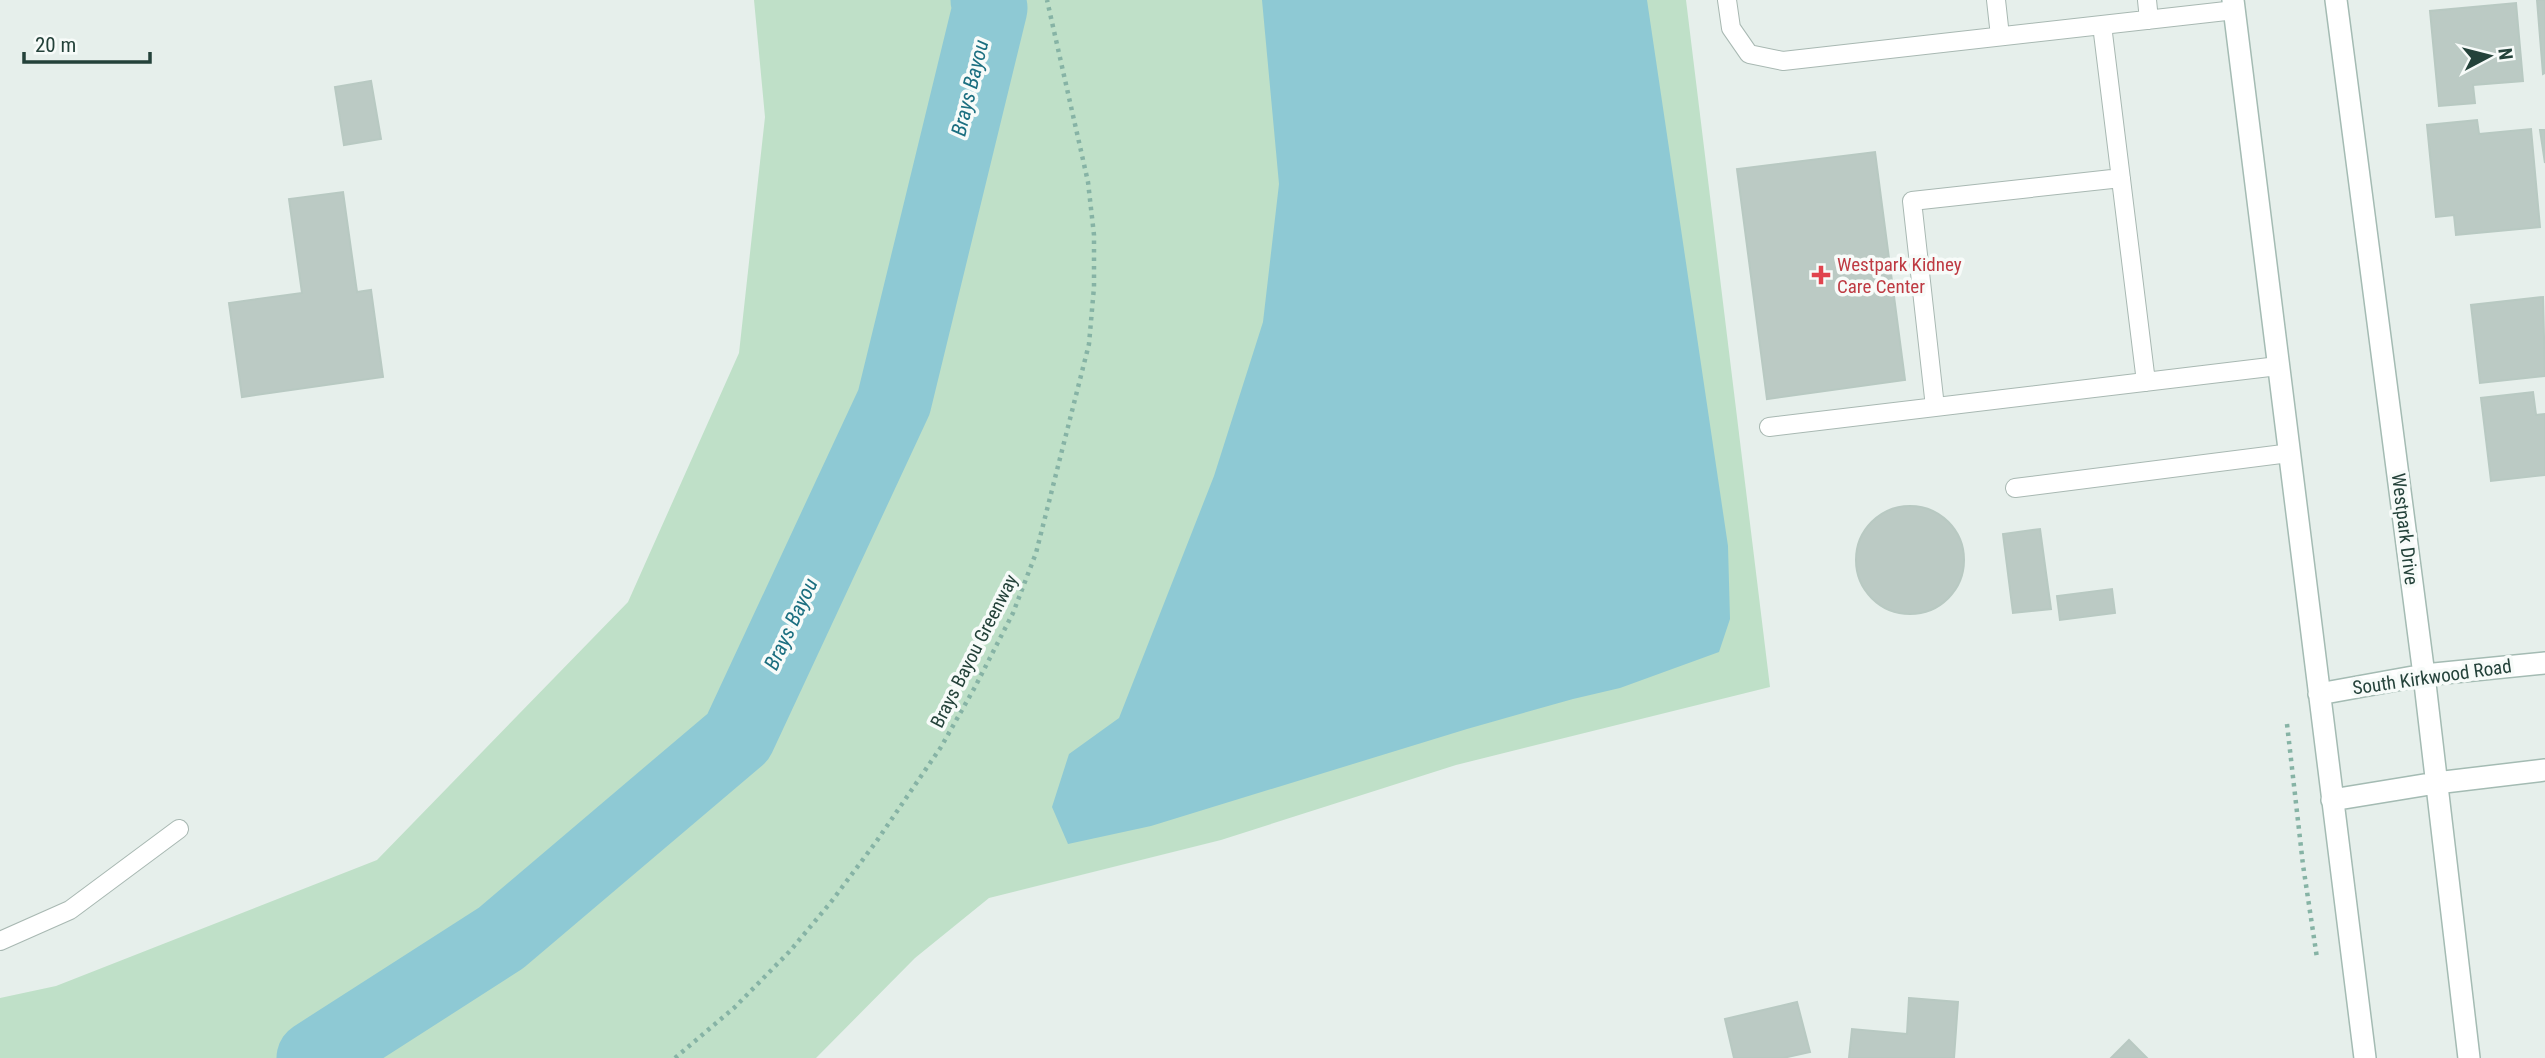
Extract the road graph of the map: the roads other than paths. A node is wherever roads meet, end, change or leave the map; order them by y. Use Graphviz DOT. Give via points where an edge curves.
graph roads {
  1 [pos="1727,0"];
  2 [pos="1996,0"];
  3 [pos="2147,0"];
  4 [pos="2336,0"];
  5 [pos="2234,5"];
  6 [pos="2149,20"];
  7 [pos="2102,24"];
  8 [pos="2000,36"];
  9 [pos="2121,178"];
  10 [pos="2278,366"];
  11 [pos="2146,382"];
  12 [pos="1935,407"];
  13 [pos="1769,427"];
  14 [pos="2290,453"];
  15 [pos="2015,488"];
  16 [pos="2545,663"];
  17 [pos="2424,675"];
  18 [pos="2319,694"];
  19 [pos="2545,770"];
  20 [pos="2436,783"];
  21 [pos="2332,800"];
  22 [pos="179,829"];
  23 [pos="0,941"];
  24 [pos="2365,1058"];
  25 [pos="2469,1058"];
  1 -- 8 [label="lane" via="1731,28 1749,54 1783,61"];
  2 -- 8 [label="lane"];
  3 -- 6 [label="lane"];
  4 -- 17 [label="main road, Westpark Drive"];
  5 -- 6 [label="lane"];
  5 -- 10 [label="main road"];
  6 -- 7 [label="lane"];
  7 -- 8 [label="lane"];
  7 -- 9 [label="lane"];
  9 -- 11 [label="lane"];
  9 -- 12 [label="lane" via="1912,201"];
  10 -- 11 [label="lane"];
  10 -- 14 [label="main road"];
  11 -- 12 [label="lane"];
  12 -- 13 [label="lane"];
  14 -- 15 [label="lane"];
  14 -- 18 [label="main road"];
  16 -- 17 [label="main road, South Kirkwood Road"];
  17 -- 18 [label="main road, South Kirkwood Road"];
  17 -- 20 [label="main road, Westpark Drive"];
  18 -- 21 [label="main road"];
  19 -- 20 [label="main road"];
  20 -- 21 [label="main road"];
  20 -- 25 [label="main road, Westpark Drive"];
  21 -- 24 [label="main road"];
  22 -- 23 [label="lane" via="70,910"];
}
